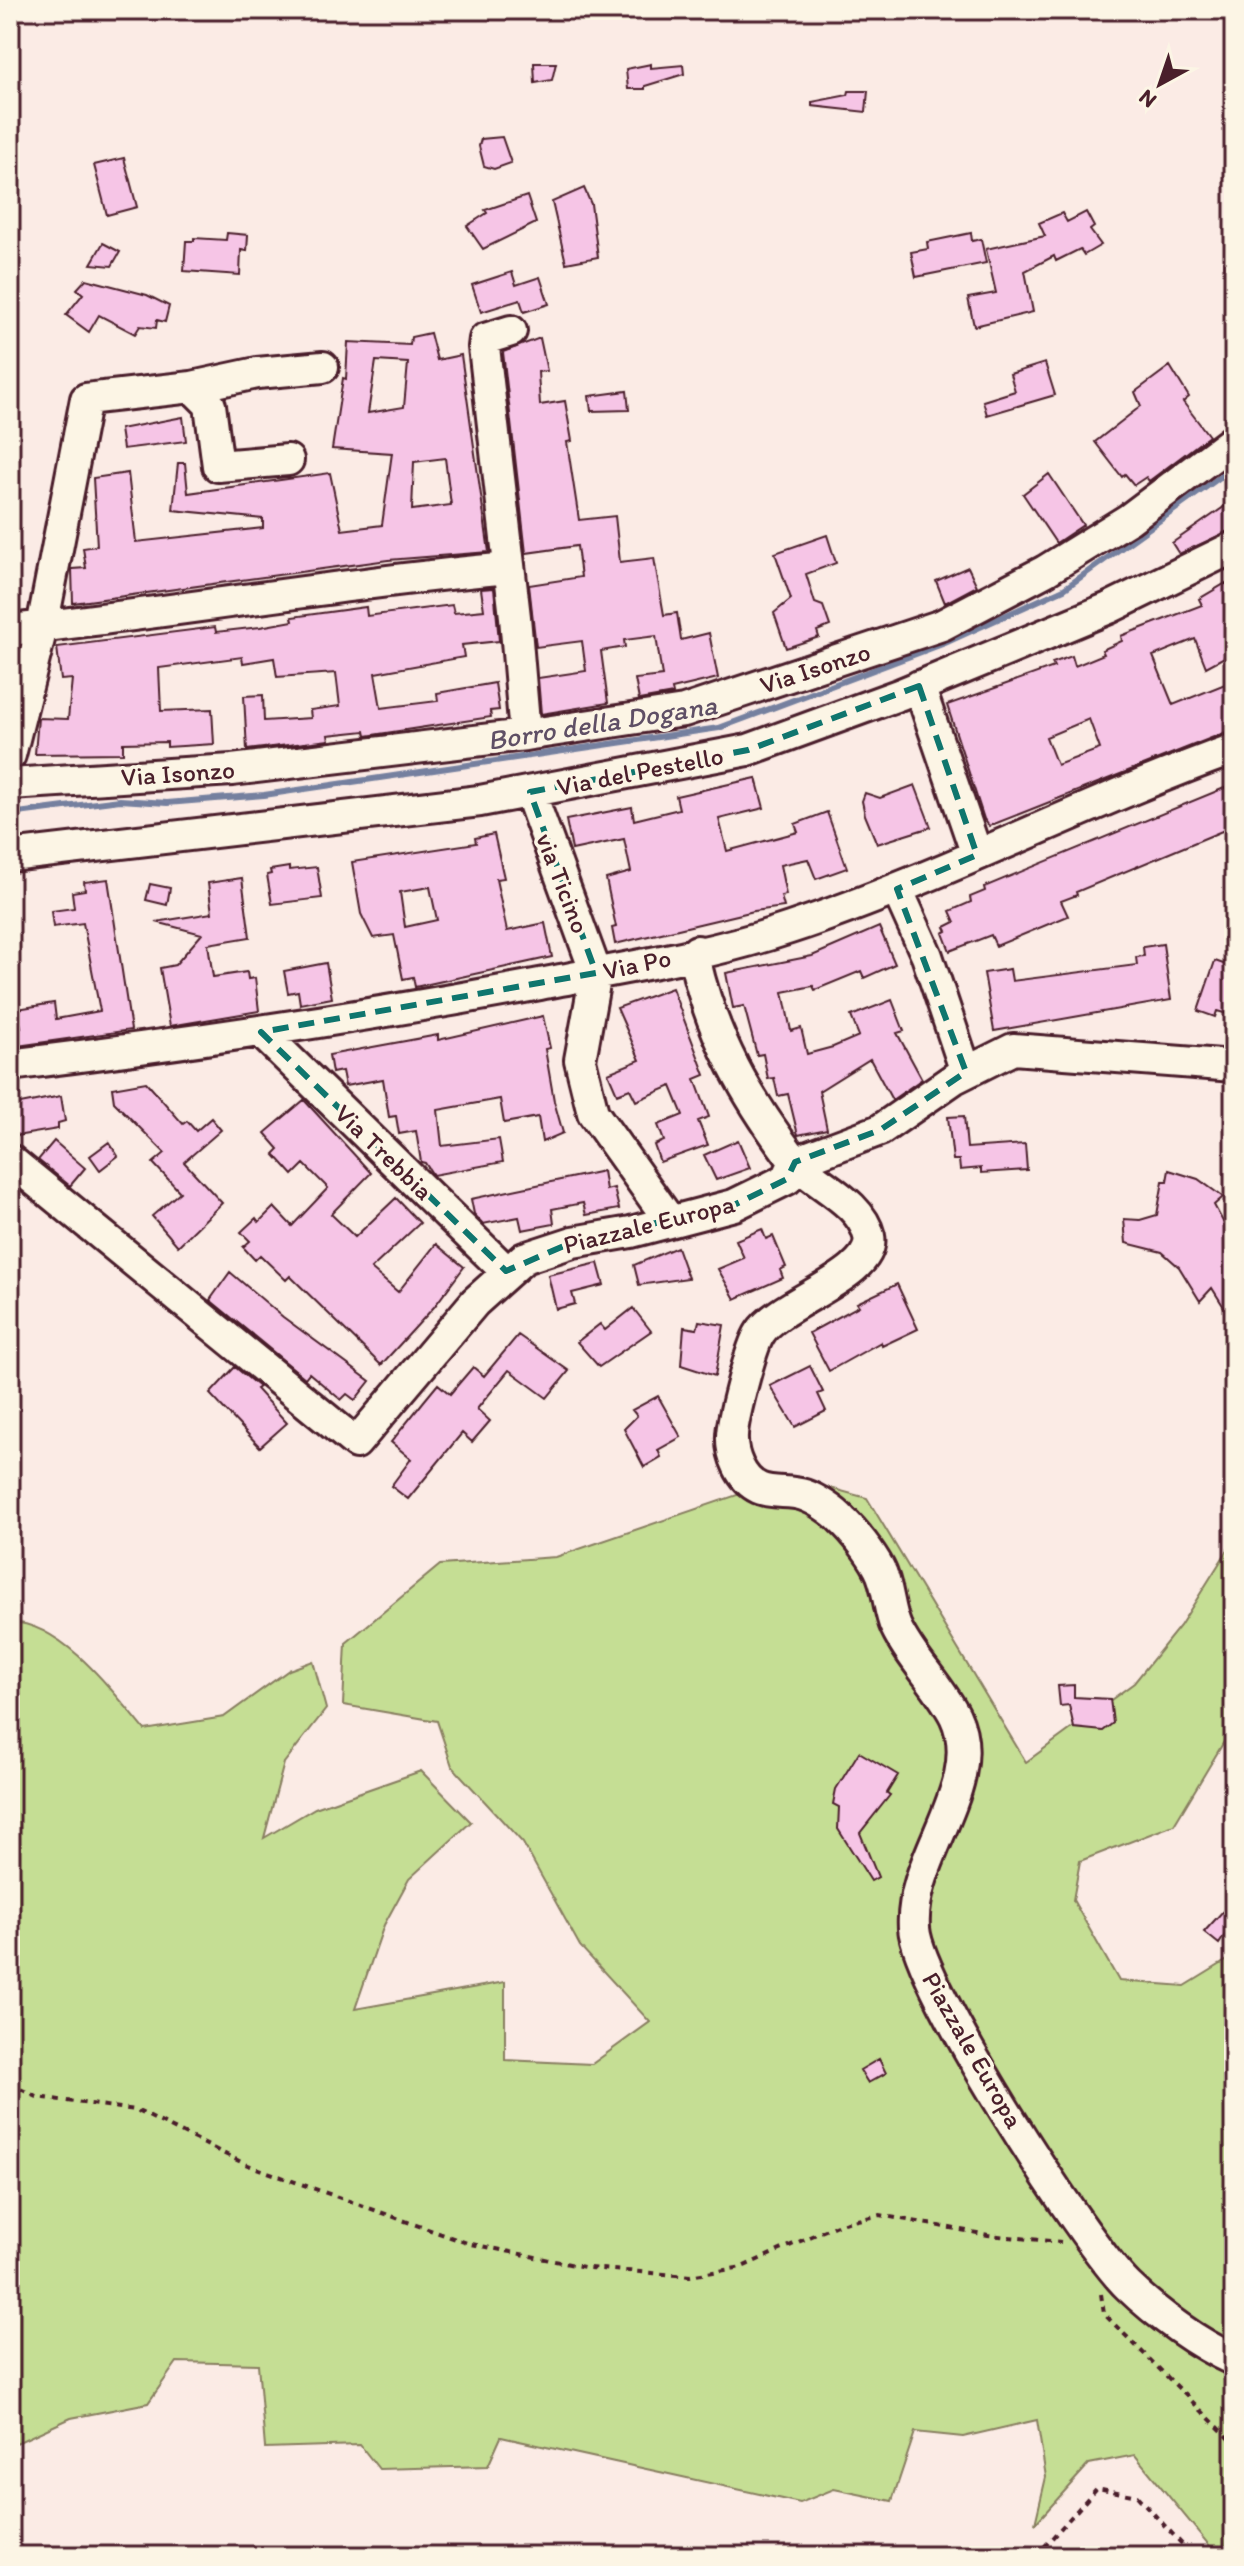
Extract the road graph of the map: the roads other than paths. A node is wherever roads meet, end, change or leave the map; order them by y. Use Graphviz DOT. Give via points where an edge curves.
graph roads {
  1 [pos="511,331"];
  2 [pos="323,367"];
  3 [pos="192,387"];
  4 [pos="1234,440"];
  5 [pos="288,460"];
  6 [pos="1233,552"];
  7 [pos="509,568"];
  8 [pos="42,627"];
  9 [pos="10,630"];
  10 [pos="919,686"];
  11 [pos="525,735"];
  12 [pos="1234,749"];
  13 [pos="10,755"];
  14 [pos="10,784"];
  15 [pos="530,792"];
  16 [pos="977,855"];
  17 [pos="10,856"];
  18 [pos="897,889"];
  19 [pos="697,951"];
  20 [pos="596,973"];
  21 [pos="261,1032"];
  22 [pos="10,1065"];
  23 [pos="1234,1066"];
  24 [pos="966,1072"];
  25 [pos="10,1160"];
  26 [pos="795,1162"];
  27 [pos="670,1221"];
  28 [pos="506,1271"];
  29 [pos="1234,2360"];
  1 -- 7 [label="street" via="491,335 484,347"];
  2 -- 3 [label="street" via="257,373"];
  3 -- 5 [label="street" via="210,405 218,466"];
  3 -- 8 [label="street" via="86,399"];
  4 -- 11 [label="street, Via Isonzo" via="1129,519 942,625 684,711"];
  6 -- 10 [label="street, Via del Pestello"];
  7 -- 8 [label="street" via="385,579 173,613"];
  7 -- 11 [label="street"];
  8 -- 9 [label="street"];
  8 -- 13 [label="street"];
  10 -- 15 [label="street, Via del Pestello" via="748,750"];
  10 -- 16 [label="street"];
  11 -- 14 [label="street, Via Isonzo" via="232,770"];
  12 -- 16 [label="street, Via Po"];
  15 -- 17 [label="street, Via del Pestello"];
  15 -- 20 [label="street, via Ticino"];
  16 -- 18 [label="street, Via Po"];
  18 -- 19 [label="street, Via Po" via="787,929"];
  18 -- 24 [label="street" via="927,956"];
  19 -- 20 [label="street, Via Po"];
  19 -- 26 [label="street" via="712,1027"];
  20 -- 21 [label="street, Via Po"];
  20 -- 27 [label="street" via="580,1060 593,1113"];
  21 -- 22 [label="street, Via Po"];
  21 -- 28 [label="street, Via Trebbia"];
  23 -- 24 [label="street" via="1013,1049"];
  24 -- 26 [label="street" via="880,1130"];
  25 -- 28 [label="street, Piazzale Europa" via="356,1443 422,1361"];
  26 -- 27 [label="street, Piazzale Europa" via="787,1179 734,1205"];
  26 -- 29 [label="street, Piazzale Europa" via="853,1208 869,1236 868,1249 858,1266 779,1313 759,1334 731,1435 734,1455 758,1488 804,1495 841,1518 880,1569 896,1627 961,1731 963,1761 916,1887 914,1930 925,1968 1029,2149 1094,2243 1128,2285 1214,2352"];
  27 -- 28 [label="street, Piazzale Europa" via="573,1242 524,1258"];
}
